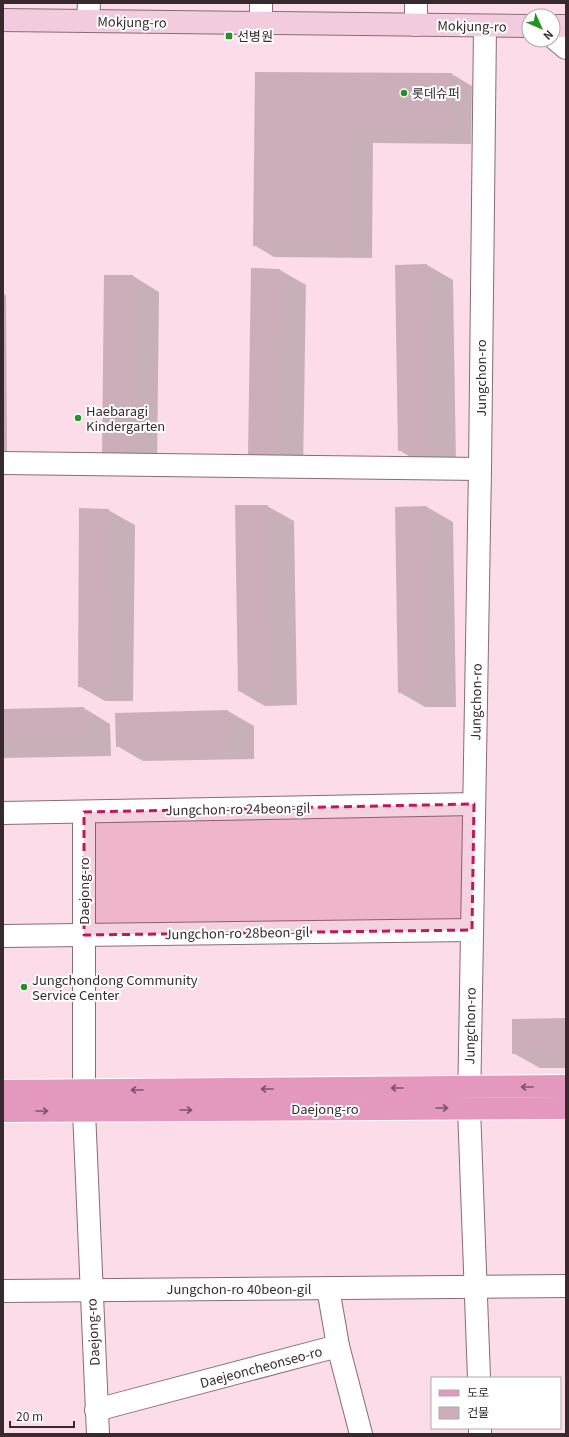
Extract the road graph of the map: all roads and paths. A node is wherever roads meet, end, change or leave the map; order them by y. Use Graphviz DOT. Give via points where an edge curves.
graph roads {
  1 [pos="416,3"];
  2 [pos="88,12"];
  3 [pos="261,13"];
  4 [pos="3,20"];
  5 [pos="416,25"];
  6 [pos="485,26"];
  7 [pos="521,26"];
  8 [pos="3,463"];
  9 [pos="480,469"];
  10 [pos="474,804"];
  11 [pos="84,812"];
  12 [pos="3,813"];
  13 [pos="472,930"];
  14 [pos="84,935"];
  15 [pos="3,936"];
  16 [pos="566,1086"];
  17 [pos="3,1091"];
  18 [pos="469,1098"];
  19 [pos="84,1101"];
  20 [pos="566,1108"];
  21 [pos="3,1111"];
  22 [pos="566,1286"];
  23 [pos="476,1287"];
  24 [pos="328,1288"];
  25 [pos="91,1290"];
  26 [pos="3,1291"];
  27 [pos="338,1346"];
  28 [pos="479,1377"];
  29 [pos="96,1410"];
  30 [pos="98,1434"];
  31 [pos="361,1434"];
  1 -- 5 [label="street"];
  2 -- 3 [label="street, Mokjung-ro"];
  2 -- 4 [label="street, Mokjung-ro"];
  3 -- 5 [label="street, Mokjung-ro"];
  5 -- 6 [label="street, Mokjung-ro"];
  6 -- 7 [label="street, Mokjung-ro"];
  6 -- 9 [label="street, Jungchon-ro"];
  8 -- 9 [label="street"];
  9 -- 10 [label="street, Jungchon-ro"];
  10 -- 11 [label="street, Jungchon-ro 24beon-gil"];
  10 -- 13 [label="street, Jungchon-ro"];
  11 -- 12 [label="street, Jungchon-ro 24beon-gil"];
  11 -- 14 [label="street, Daejong-ro"];
  13 -- 14 [label="street, Jungchon-ro 28beon-gil"];
  13 -- 18 [label="street, Jungchon-ro"];
  14 -- 15 [label="street, Jungchon-ro 28beon-gil"];
  14 -- 19 [label="street, Daejong-ro"];
  16 -- 18 [label="main road, Daejong-ro, one-way"];
  17 -- 19 [label="main road, Daejong-ro"];
  18 -- 19 [label="main road, Daejong-ro"];
  18 -- 20 [label="main road, Daejong-ro"];
  18 -- 23 [label="street, Jungchon-ro"];
  21 -- 19 [label="main road, Daejong-ro, one-way"];
  19 -- 25 [label="street, Daejong-ro"];
  22 -- 23 [label="street, Jungchon-ro 40beon-gil"];
  23 -- 24 [label="street, Jungchon-ro 40beon-gil"];
  23 -- 28 [label="street, Jungchon-ro"];
  24 -- 25 [label="street, Jungchon-ro 40beon-gil"];
  24 -- 27 [label="street"];
  25 -- 26 [label="street, Jungchon-ro 40beon-gil"];
  25 -- 29 [label="street, Daejong-ro"];
  27 -- 29 [label="street, Daejeoncheonseo-ro"];
  27 -- 31 [label="street, Daejeoncheonseo-ro"];
  29 -- 30 [label="street, Daejong-ro"];
}
